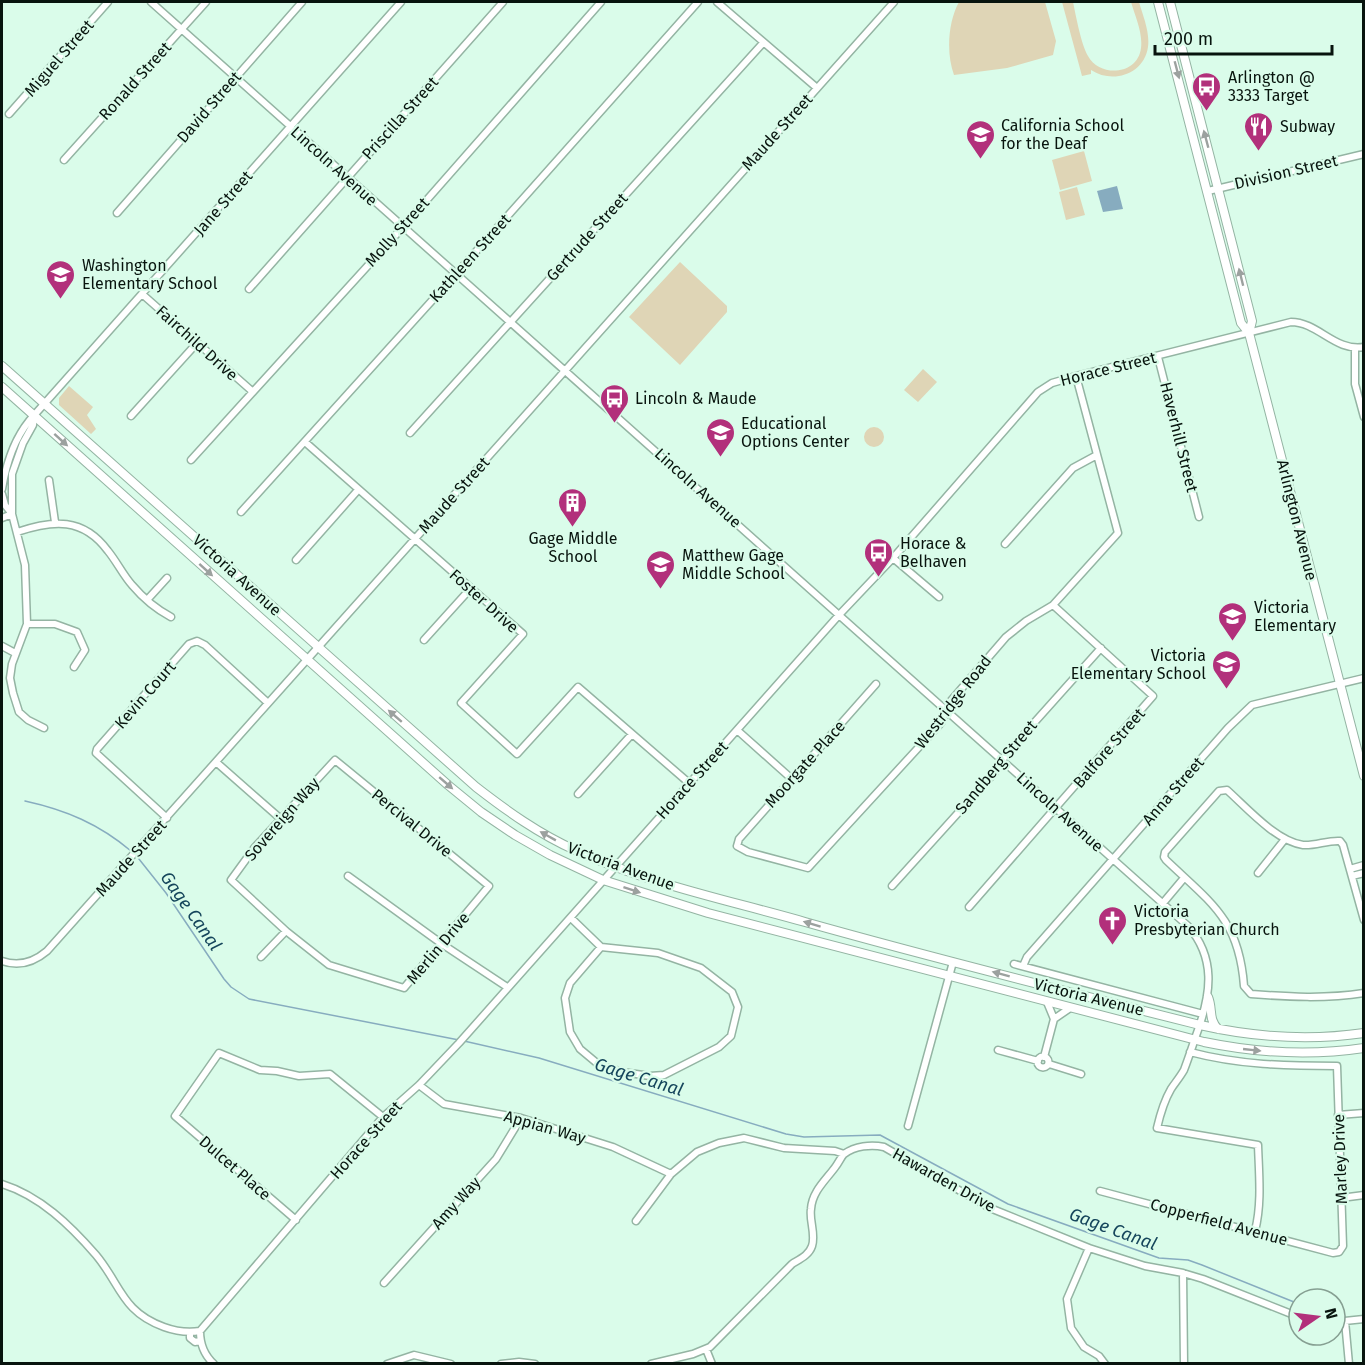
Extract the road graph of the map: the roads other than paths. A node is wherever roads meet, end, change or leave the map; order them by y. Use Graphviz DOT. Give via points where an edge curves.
graph roads {
  1 [pos="108,2"];
  2 [pos="151,2"];
  3 [pos="206,2"];
  4 [pos="303,2"];
  5 [pos="401,2"];
  6 [pos="503,2"];
  7 [pos="601,2"];
  8 [pos="698,2"];
  9 [pos="717,2"];
  10 [pos="894,2"];
  11 [pos="1158,2"];
  12 [pos="1170,2"];
  13 [pos="182,29"];
  14 [pos="763,42"];
  15 [pos="235,76"];
  16 [pos="817,88"];
  17 [pos="9,114"];
  18 [pos="291,127"];
  19 [pos="1364,154"];
  20 [pos="64,160"];
  21 [pos="347,177"];
  22 [pos="1219,188"];
  23 [pos="1208,191"];
  24 [pos="117,213"];
  25 [pos="403,227"];
  26 [pos="456,274"];
  27 [pos="249,289"];
  28 [pos="142,294"];
  29 [pos="510,322"];
  30 [pos="1249,333"];
  31 [pos="197,343"];
  32 [pos="1364,347"];
  33 [pos="1355,348"];
  34 [pos="1158,357"];
  35 [pos="2,366"];
  36 [pos="565,370"];
  37 [pos="1077,376"];
  38 [pos="2,387"];
  39 [pos="253,392"];
  40 [pos="44,404"];
  41 [pos="34,416"];
  42 [pos="131,417"];
  43 [pos="1364,417"];
  44 [pos="410,432"];
  45 [pos="305,442"];
  46 [pos="1097,455"];
  47 [pos="191,460"];
  48 [pos="49,480"];
  49 [pos="2,489"];
  50 [pos="358,490"];
  51 [pos="2,494"];
  52 [pos="241,512"];
  53 [pos="12,514"];
  54 [pos="1199,517"];
  55 [pos="2,518"];
  56 [pos="55,522"];
  57 [pos="17,532"];
  58 [pos="415,539"];
  59 [pos="1005,544"];
  60 [pos="893,558"];
  61 [pos="296,560"];
  62 [pos="167,578"];
  63 [pos="471,588"];
  64 [pos="939,597"];
  65 [pos="147,600"];
  66 [pos="1053,605"];
  67 [pos="839,615"];
  68 [pos="171,617"];
  69 [pos="27,624"];
  70 [pos="424,640"];
  71 [pos="2,646"];
  72 [pos="317,647"];
  73 [pos="1101,648"];
  74 [pos="15,652"];
  75 [pos="307,659"];
  76 [pos="74,667"];
  77 [pos="1364,678"];
  78 [pos="876,684"];
  79 [pos="1339,684"];
  80 [pos="268,703"];
  81 [pos="945,712"];
  82 [pos="44,728"];
  83 [pos="737,730"];
  84 [pos="632,734"];
  85 [pos="335,760"];
  86 [pos="1002,760"];
  87 [pos="216,762"];
  88 [pos="1364,776"];
  89 [pos="793,780"];
  90 [pos="689,783"];
  91 [pos="578,794"];
  92 [pos="1056,808"];
  93 [pos="167,818"];
  94 [pos="282,820"];
  95 [pos="1284,838"];
  96 [pos="737,846"];
  97 [pos="1113,860"];
  98 [pos="1364,866"];
  99 [pos="615,867"];
  100 [pos="1258,873"];
  101 [pos="1351,873"];
  102 [pos="1364,873"];
  103 [pos="348,876"];
  104 [pos="1184,878"];
  105 [pos="231,880"];
  106 [pos="603,880"];
  107 [pos="489,886"];
  108 [pos="892,886"];
  109 [pos="1163,903"];
  110 [pos="969,908"];
  111 [pos="571,918"];
  112 [pos="1364,920"];
  113 [pos="286,931"];
  114 [pos="442,944"];
  115 [pos="601,947"];
  116 [pos="261,957"];
  117 [pos="2,961"];
  118 [pos="953,962"];
  119 [pos="1014,964"];
  120 [pos="1023,966"];
  121 [pos="950,975"];
  122 [pos="507,987"];
  123 [pos="1364,993"];
  124 [pos="1208,997"];
  125 [pos="1047,1002"];
  126 [pos="1070,1008"];
  127 [pos="1203,1014"];
  128 [pos="1054,1019"];
  129 [pos="1200,1025"];
  130 [pos="1218,1029"];
  131 [pos="1364,1033"];
  132 [pos="1194,1040"];
  133 [pos="1364,1048"];
  134 [pos="998,1050"];
  135 [pos="1191,1052"];
  136 [pos="1044,1057"];
  137 [pos="1038,1061"];
  138 [pos="1049,1064"];
  139 [pos="1081,1074"];
  140 [pos="419,1085"];
  141 [pos="1364,1113"];
  142 [pos="1338,1115"];
  143 [pos="383,1117"];
  144 [pos="521,1118"];
  145 [pos="908,1126"];
  146 [pos="844,1154"];
  147 [pos="671,1174"];
  148 [pos="2,1184"];
  149 [pos="1100,1191"];
  150 [pos="1364,1195"];
  151 [pos="1341,1198"];
  152 [pos="296,1220"];
  153 [pos="636,1221"];
  154 [pos="1255,1232"];
  155 [pos="1089,1248"];
  156 [pos="1339,1252"];
  157 [pos="1183,1273"];
  158 [pos="384,1283"];
  159 [pos="1287,1312"];
  160 [pos="1364,1319"];
  161 [pos="1347,1321"];
  162 [pos="200,1331"];
  163 [pos="190,1333"];
  164 [pos="200,1341"];
  165 [pos="1347,1342"];
  166 [pos="706,1349"];
  167 [pos="406,1360"];
  168 [pos="214,1364"];
  169 [pos="387,1364"];
  170 [pos="452,1364"];
  171 [pos="501,1364"];
  172 [pos="535,1364"];
  173 [pos="651,1364"];
  174 [pos="712,1364"];
  175 [pos="1105,1364"];
  176 [pos="1184,1364"];
  177 [pos="1349,1364"];
  1 -- 17 [label="street, Miguel Street"];
  2 -- 13 [label="street, Lincoln Avenue"];
  3 -- 13 [label="street, Ronald Street"];
  4 -- 15 [label="street, David Street"];
  5 -- 18 [label="street, Jane Street"];
  6 -- 21 [label="street, Priscilla Street"];
  7 -- 25 [label="street, Molly Street"];
  8 -- 26 [label="street, Kathleen Street"];
  9 -- 14 [label="street"];
  10 -- 16 [label="street, Maude Street"];
  11 -- 23 [label="main road, Arlington Avenue, one-way"];
  22 -- 12 [label="main road, Arlington Avenue, one-way"];
  13 -- 15 [label="street, Lincoln Avenue"];
  13 -- 20 [label="street, Ronald Street"];
  14 -- 16 [label="street"];
  14 -- 29 [label="street, Gertrude Street"];
  15 -- 18 [label="street, Lincoln Avenue"];
  15 -- 24 [label="street, David Street"];
  16 -- 36 [label="street, Maude Street"];
  18 -- 21 [label="street, Lincoln Avenue"];
  18 -- 28 [label="street, Jane Street"];
  19 -- 22 [label="street, Division Street"];
  21 -- 25 [label="street, Lincoln Avenue"];
  21 -- 27 [label="street, Priscilla Street"];
  22 -- 23 [label="street, Division Street"];
  30 -- 22 [label="main road, Arlington Avenue, one-way" via="1252,321"];
  23 -- 30 [label="main road, Arlington Avenue" via="1241,323"];
  25 -- 26 [label="street, Lincoln Avenue"];
  25 -- 39 [label="street, Molly Street"];
  26 -- 29 [label="street, Lincoln Avenue"];
  26 -- 45 [label="street, Kathleen Street"];
  28 -- 31 [label="street, Fairchild Drive"];
  28 -- 40 [label="street, Jane Street"];
  29 -- 36 [label="street, Lincoln Avenue"];
  29 -- 44 [label="street, Gertrude Street"];
  30 -- 33 [label="street, Horace Street" via="1291,322 1303,323 1342,346"];
  30 -- 34 [label="street, Horace Street"];
  30 -- 79 [label="main road, Arlington Avenue"];
  31 -- 39 [label="street, Fairchild Drive"];
  31 -- 42 [label="street"];
  32 -- 33 [label="street"];
  33 -- 43 [label="street" via="1355,384"];
  34 -- 37 [label="street, Horace Street"];
  34 -- 54 [label="street, Haverhill Street"];
  35 -- 40 [label="main road, Victoria Avenue"];
  36 -- 58 [label="street, Maude Street"];
  36 -- 67 [label="street, Lincoln Avenue"];
  37 -- 46 [label="street, Westridge Road"];
  37 -- 60 [label="street, Horace Street" via="1052,383 1038,392"];
  38 -- 41 [label="main road, Victoria Avenue"];
  39 -- 47 [label="street, Molly Street"];
  40 -- 41 [label="street, Jane Street"];
  40 -- 72 [label="main road, Victoria Avenue"];
  41 -- 49 [label="street, Jane Street" via="16,439"];
  41 -- 53 [label="street" via="12,474"];
  41 -- 75 [label="main road, Victoria Avenue, one-way"];
  45 -- 50 [label="street, Foster Drive"];
  45 -- 52 [label="street, Kathleen Street"];
  46 -- 59 [label="street" via="1073,468"];
  46 -- 66 [label="street, Westridge Road" via="1118,533"];
  48 -- 56 [label="street"];
  50 -- 58 [label="street, Foster Drive"];
  50 -- 61 [label="street"];
  51 -- 53 [label="street"];
  53 -- 55 [label="street"];
  53 -- 57 [label="street"];
  56 -- 57 [label="street"];
  56 -- 65 [label="street" via="76,526 100,540"];
  57 -- 69 [label="street" via="25,565"];
  58 -- 63 [label="street, Foster Drive"];
  58 -- 72 [label="street, Maude Street"];
  60 -- 64 [label="street"];
  60 -- 67 [label="street, Horace Street"];
  62 -- 65 [label="street"];
  63 -- 70 [label="street"];
  63 -- 84 [label="street, Foster Drive" via="523,634 460,703 516,754 578,687"];
  65 -- 68 [label="street"];
  66 -- 73 [label="street"];
  66 -- 81 [label="street, Westridge Road" via="1006,637"];
  67 -- 81 [label="street, Lincoln Avenue"];
  67 -- 83 [label="street, Horace Street"];
  69 -- 74 [label="street"];
  69 -- 76 [label="street" via="55,624 78,632 85,650"];
  71 -- 74 [label="street"];
  72 -- 75 [label="street, Maude Street"];
  99 -- 72 [label="main road, Victoria Avenue, one-way" via="555,840 507,811"];
  73 -- 86 [label="street, Sandberg Street"];
  73 -- 92 [label="street, Balfore Street" via="1153,696"];
  74 -- 82 [label="street" via="10,678 15,702 19,712"];
  75 -- 80 [label="street, Maude Street"];
  75 -- 106 [label="main road, Victoria Avenue, one-way" via="482,813 550,855"];
  77 -- 79 [label="street, Anna Street"];
  78 -- 89 [label="street, Moorgate Place"];
  79 -- 88 [label="main road, Arlington Avenue"];
  79 -- 97 [label="street, Anna Street" via="1252,705"];
  80 -- 87 [label="street, Maude Street"];
  80 -- 93 [label="street, Kevin Court" via="205,645 197,641 189,644 96,753"];
  81 -- 86 [label="street, Lincoln Avenue"];
  81 -- 96 [label="street, Westridge Road" via="941,723 808,868"];
  83 -- 89 [label="street"];
  83 -- 90 [label="street, Horace Street"];
  84 -- 90 [label="street, Foster Drive"];
  84 -- 91 [label="street"];
  85 -- 94 [label="street, Sovereign Way"];
  85 -- 107 [label="street, Percival Drive"];
  86 -- 92 [label="street, Lincoln Avenue"];
  86 -- 108 [label="street, Sandberg Street"];
  87 -- 93 [label="street, Maude Street"];
  87 -- 94 [label="street"];
  89 -- 96 [label="street, Moorgate Place" via="739,838"];
  90 -- 99 [label="street, Horace Street"];
  92 -- 97 [label="street, Lincoln Avenue"];
  92 -- 110 [label="street, Balfore Street"];
  93 -- 117 [label="street, Maude Street" via="38,959 12,965"];
  94 -- 105 [label="street, Sovereign Way" via="255,847"];
  95 -- 100 [label="street"];
  95 -- 101 [label="street" via="1304,845 1340,842"];
  95 -- 104 [label="street" via="1223,789 1165,852 1166,861"];
  97 -- 109 [label="street, Lincoln Avenue"];
  97 -- 120 [label="street, Anna Street"];
  98 -- 101 [label="street"];
  99 -- 106 [label="street, Horace Street"];
  118 -- 99 [label="main road, Victoria Avenue, one-way"];
  101 -- 102 [label="street"];
  101 -- 112 [label="street"];
  103 -- 114 [label="street"];
  104 -- 109 [label="street"];
  104 -- 123 [label="street" via="1224,917 1239,952 1244,986 1251,994 1306,998"];
  105 -- 113 [label="street, Merlin Drive"];
  106 -- 111 [label="street, Horace Street"];
  106 -- 121 [label="main road, Victoria Avenue, one-way" via="708,913"];
  107 -- 114 [label="street, Merlin Drive"];
  109 -- 124 [label="street, Lincoln Avenue" via="1201,944 1209,970"];
  111 -- 115 [label="street"];
  111 -- 122 [label="street, Horace Street"];
  113 -- 114 [label="street, Merlin Drive" via="329,965 404,988"];
  113 -- 116 [label="street"];
  114 -- 122 [label="street"];
  115 -- 115 [label="street" via="570,983 565,998 570,1032 580,1049 598,1064 622,1072 664,1075 719,1047 731,1036 738,1007 732,992 701,968 658,953"];
  118 -- 121 [label="street"];
  129 -- 118 [label="main road, Victoria Avenue, one-way"];
  119 -- 120 [label="street"];
  120 -- 127 [label="street"];
  121 -- 125 [label="main road, Victoria Avenue"];
  121 -- 145 [label="street"];
  122 -- 140 [label="street, Horace Street"];
  124 -- 127 [label="street, Lincoln Avenue"];
  124 -- 130 [label="main road" via="1211,1021"];
  125 -- 126 [label="main road, Victoria Avenue"];
  125 -- 128 [label="street"];
  126 -- 128 [label="street"];
  126 -- 132 [label="main road, Victoria Avenue"];
  127 -- 129 [label="street, Lincoln Avenue"];
  128 -- 136 [label="street"];
  129 -- 130 [label="main road, Victoria Avenue"];
  129 -- 132 [label="street, Lincoln Avenue"];
  130 -- 131 [label="main road, Victoria Avenue" via="1298,1037"];
  132 -- 133 [label="main road, Victoria Avenue, one-way" via="1288,1053"];
  132 -- 135 [label="street, Lincoln Avenue"];
  134 -- 137 [label="street"];
  135 -- 142 [label="street, Marley Drive" via="1245,1063 1337,1066"];
  135 -- 154 [label="street, Lincoln Avenue" via="1164,1103 1156,1128 1258,1145 1260,1212"];
  136 -- 137 [label="street"];
  136 -- 138 [label="street"];
  137 -- 138 [label="street" via="1042,1068"];
  138 -- 139 [label="street"];
  140 -- 143 [label="street, Horace Street"];
  140 -- 144 [label="street, Appian Way" via="444,1104"];
  141 -- 142 [label="street"];
  142 -- 151 [label="street, Marley Drive"];
  143 -- 152 [label="street, Horace Street"];
  143 -- 152 [label="street, Dulcet Place" via="330,1074 299,1076 260,1070 219,1053 174,1116"];
  144 -- 147 [label="street, Appian Way" via="613,1147"];
  144 -- 158 [label="street, Amy Way" via="496,1159"];
  146 -- 147 [label="street" via="835,1150 784,1148 744,1138 697,1152"];
  146 -- 155 [label="street, Hawarden Drive" via="864,1146 884,1147 990,1208"];
  146 -- 166 [label="street" via="812,1200 813,1238 808,1253"];
  147 -- 153 [label="street"];
  148 -- 163 [label="street" via="44,1205 71,1228 98,1258 131,1308 143,1318"];
  149 -- 154 [label="street, Copperfield Avenue"];
  150 -- 151 [label="street"];
  151 -- 156 [label="street, Marley Drive"];
  152 -- 162 [label="street, Horace Street"];
  154 -- 156 [label="street, Copperfield Avenue"];
  155 -- 157 [label="street, Hawarden Drive" via="1145,1266"];
  155 -- 175 [label="street" via="1067,1299 1071,1328 1084,1347"];
  157 -- 159 [label="street, Hawarden Drive"];
  157 -- 176 [label="street"];
  160 -- 161 [label="street"];
  162 -- 163 [label="street"];
  162 -- 164 [label="street"];
  163 -- 164 [label="street" via="190,1338"];
  164 -- 168 [label="street"];
  165 -- 177 [label="street"];
  166 -- 173 [label="street"];
  166 -- 174 [label="street"];
  167 -- 169 [label="street"];
  167 -- 170 [label="street" via="423,1356"];
  171 -- 172 [label="street"];
}
